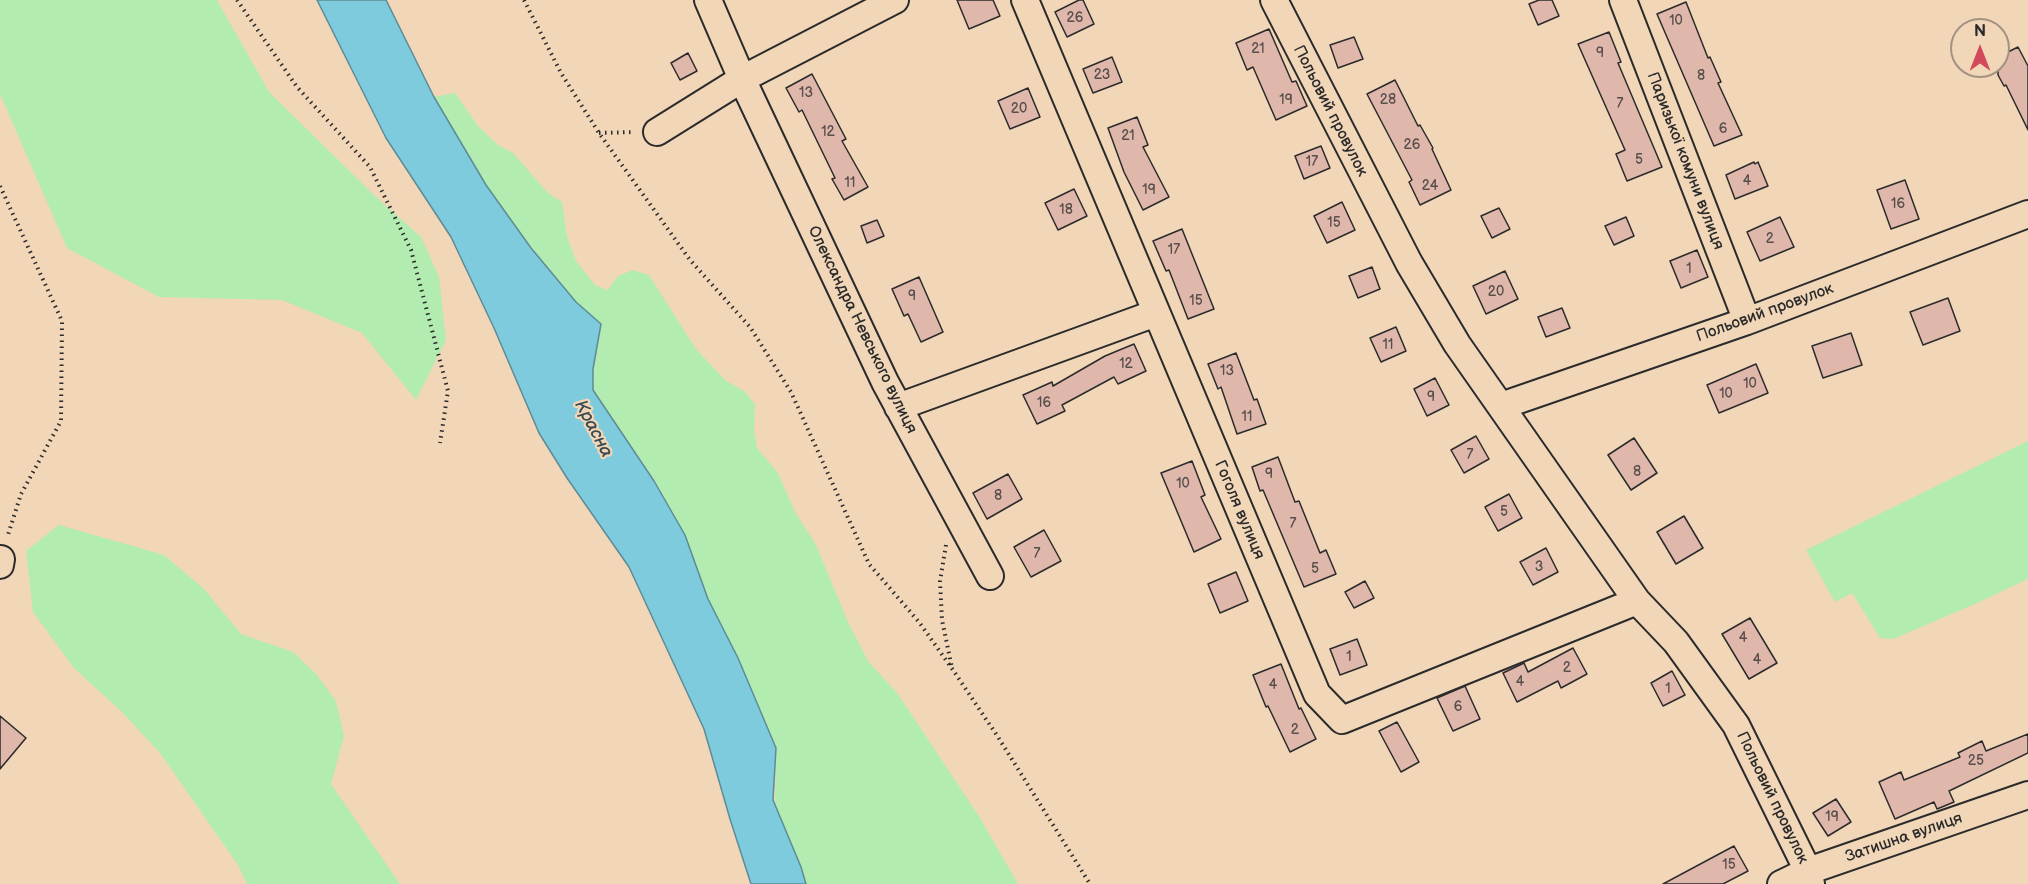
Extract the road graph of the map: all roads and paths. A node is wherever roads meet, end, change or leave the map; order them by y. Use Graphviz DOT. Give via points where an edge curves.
graph roads {
  1 [pos="237,0"];
  2 [pos="524,0"];
  3 [pos="708,0"];
  4 [pos="895,0"];
  5 [pos="1024,0"];
  6 [pos="1274,0"];
  7 [pos="1623,0"];
  8 [pos="742,79"];
  9 [pos="657,132"];
  10 [pos="599,133"];
  11 [pos="0,186"];
  12 [pos="2028,214"];
  13 [pos="1156,313"];
  14 [pos="1747,321"];
  15 [pos="1501,406"];
  16 [pos="898,407"];
  17 [pos="440,443"];
  18 [pos="947,541"];
  19 [pos="0,562"];
  20 [pos="990,576"];
  21 [pos="1637,602"];
  22 [pos="953,670"];
  23 [pos="2028,795"];
  24 [pos="1809,878"];
  25 [pos="1090,884"];
  26 [pos="1781,884"];
  1 -- 17 [label="path" via="297,87 370,167 411,250 448,391"];
  2 -- 10 [label="path" via="561,73"];
  3 -- 8 [label="street, Олександра Невського вулиця"];
  4 -- 8 [label="street"];
  5 -- 13 [label="street, Гоголя вулиця"];
  6 -- 15 [label="street, Польовий провулок" via="1409,263 1457,344"];
  7 -- 14 [label="street, Паризької комуни вулиця"];
  8 -- 9 [label="street"];
  8 -- 16 [label="street, Олександра Невського вулиця"];
  9 -- 10 [label="path"];
  10 -- 22 [label="path" via="690,260 750,327 791,392 869,564 919,622"];
  11 -- 19 [label="path" via="62,321 61,422 21,494"];
  12 -- 14 [label="street, Польовий провулок"];
  13 -- 16 [label="street"];
  13 -- 21 [label="street, Гоголя вулиця" via="1317,694 1342,720"];
  14 -- 15 [label="street, Польовий провулок"];
  15 -- 21 [label="street, Польовий провулок"];
  16 -- 20 [label="street, Олександра Невського вулиця"];
  18 -- 22 [label="path" via="940,581 942,620"];
  21 -- 24 [label="street, Польовий провулок" via="1676,642 1736,725"];
  22 -- 25 [label="path"];
  23 -- 24 [label="street, Затишна вулиця"];
  24 -- 26 [label="street, Затишна вулиця"];
}
